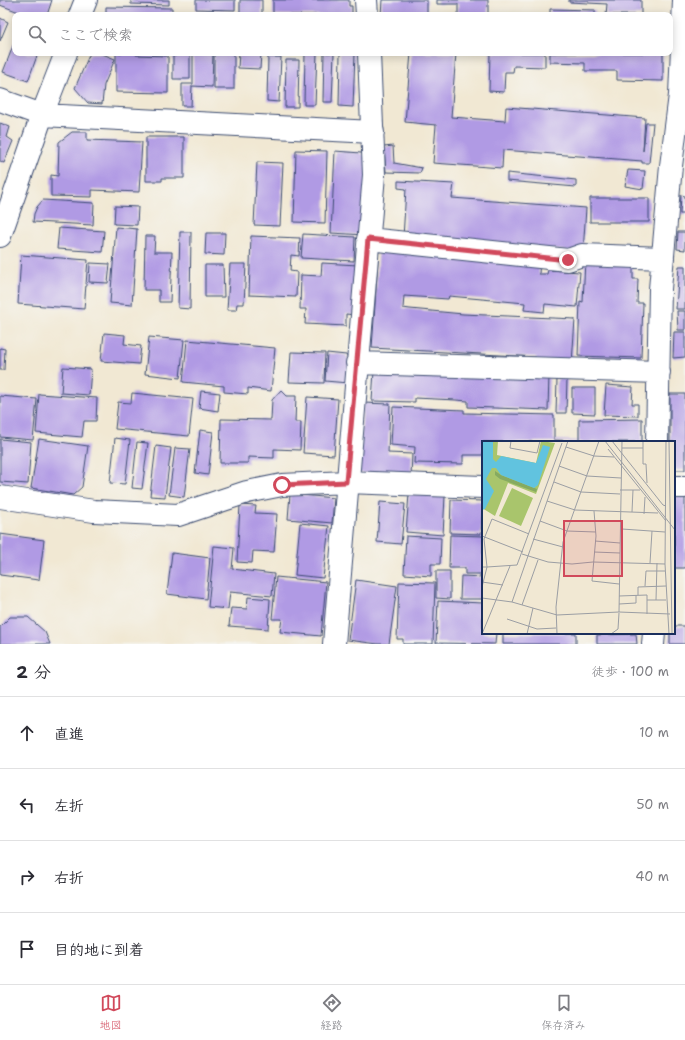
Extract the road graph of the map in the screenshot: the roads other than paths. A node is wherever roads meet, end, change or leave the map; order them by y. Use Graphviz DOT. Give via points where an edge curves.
graph roads {
  1 [pos="86,0"];
  2 [pos="366,0"];
  3 [pos="684,0"];
  4 [pos="81,12"];
  5 [pos="367,12"];
  6 [pos="65,56"];
  7 [pos="369,56"];
  8 [pos="682,96"];
  9 [pos="0,100"];
  10 [pos="42,115"];
  11 [pos="373,132"];
  12 [pos="0,236"];
  13 [pos="368,239"];
  14 [pos="663,258"];
  15 [pos="357,363"];
  16 [pos="659,372"];
  17 [pos="656,441"];
  18 [pos="346,482"];
  19 [pos="482,487"];
  20 [pos="0,497"];
  21 [pos="334,644"];
  1 -- 4 [label="street"];
  2 -- 5 [label="street"];
  3 -- 8 [label="street"];
  6 -- 10 [label="street"];
  7 -- 11 [label="street"];
  8 -- 14 [label="street" via="671,166"];
  9 -- 10 [label="street"];
  10 -- 11 [label="street"];
  10 -- 12 [label="street"];
  11 -- 13 [label="street" via="374,175"];
  13 -- 14 [label="street" via="568,260 582,255"];
  13 -- 15 [label="street"];
  14 -- 16 [label="street"];
  15 -- 16 [label="street"];
  15 -- 18 [label="street"];
  16 -- 17 [label="street"];
  18 -- 19 [label="street"];
  18 -- 20 [label="street" via="282,485 247,492 178,515 94,510"];
  18 -- 21 [label="street"];
}
